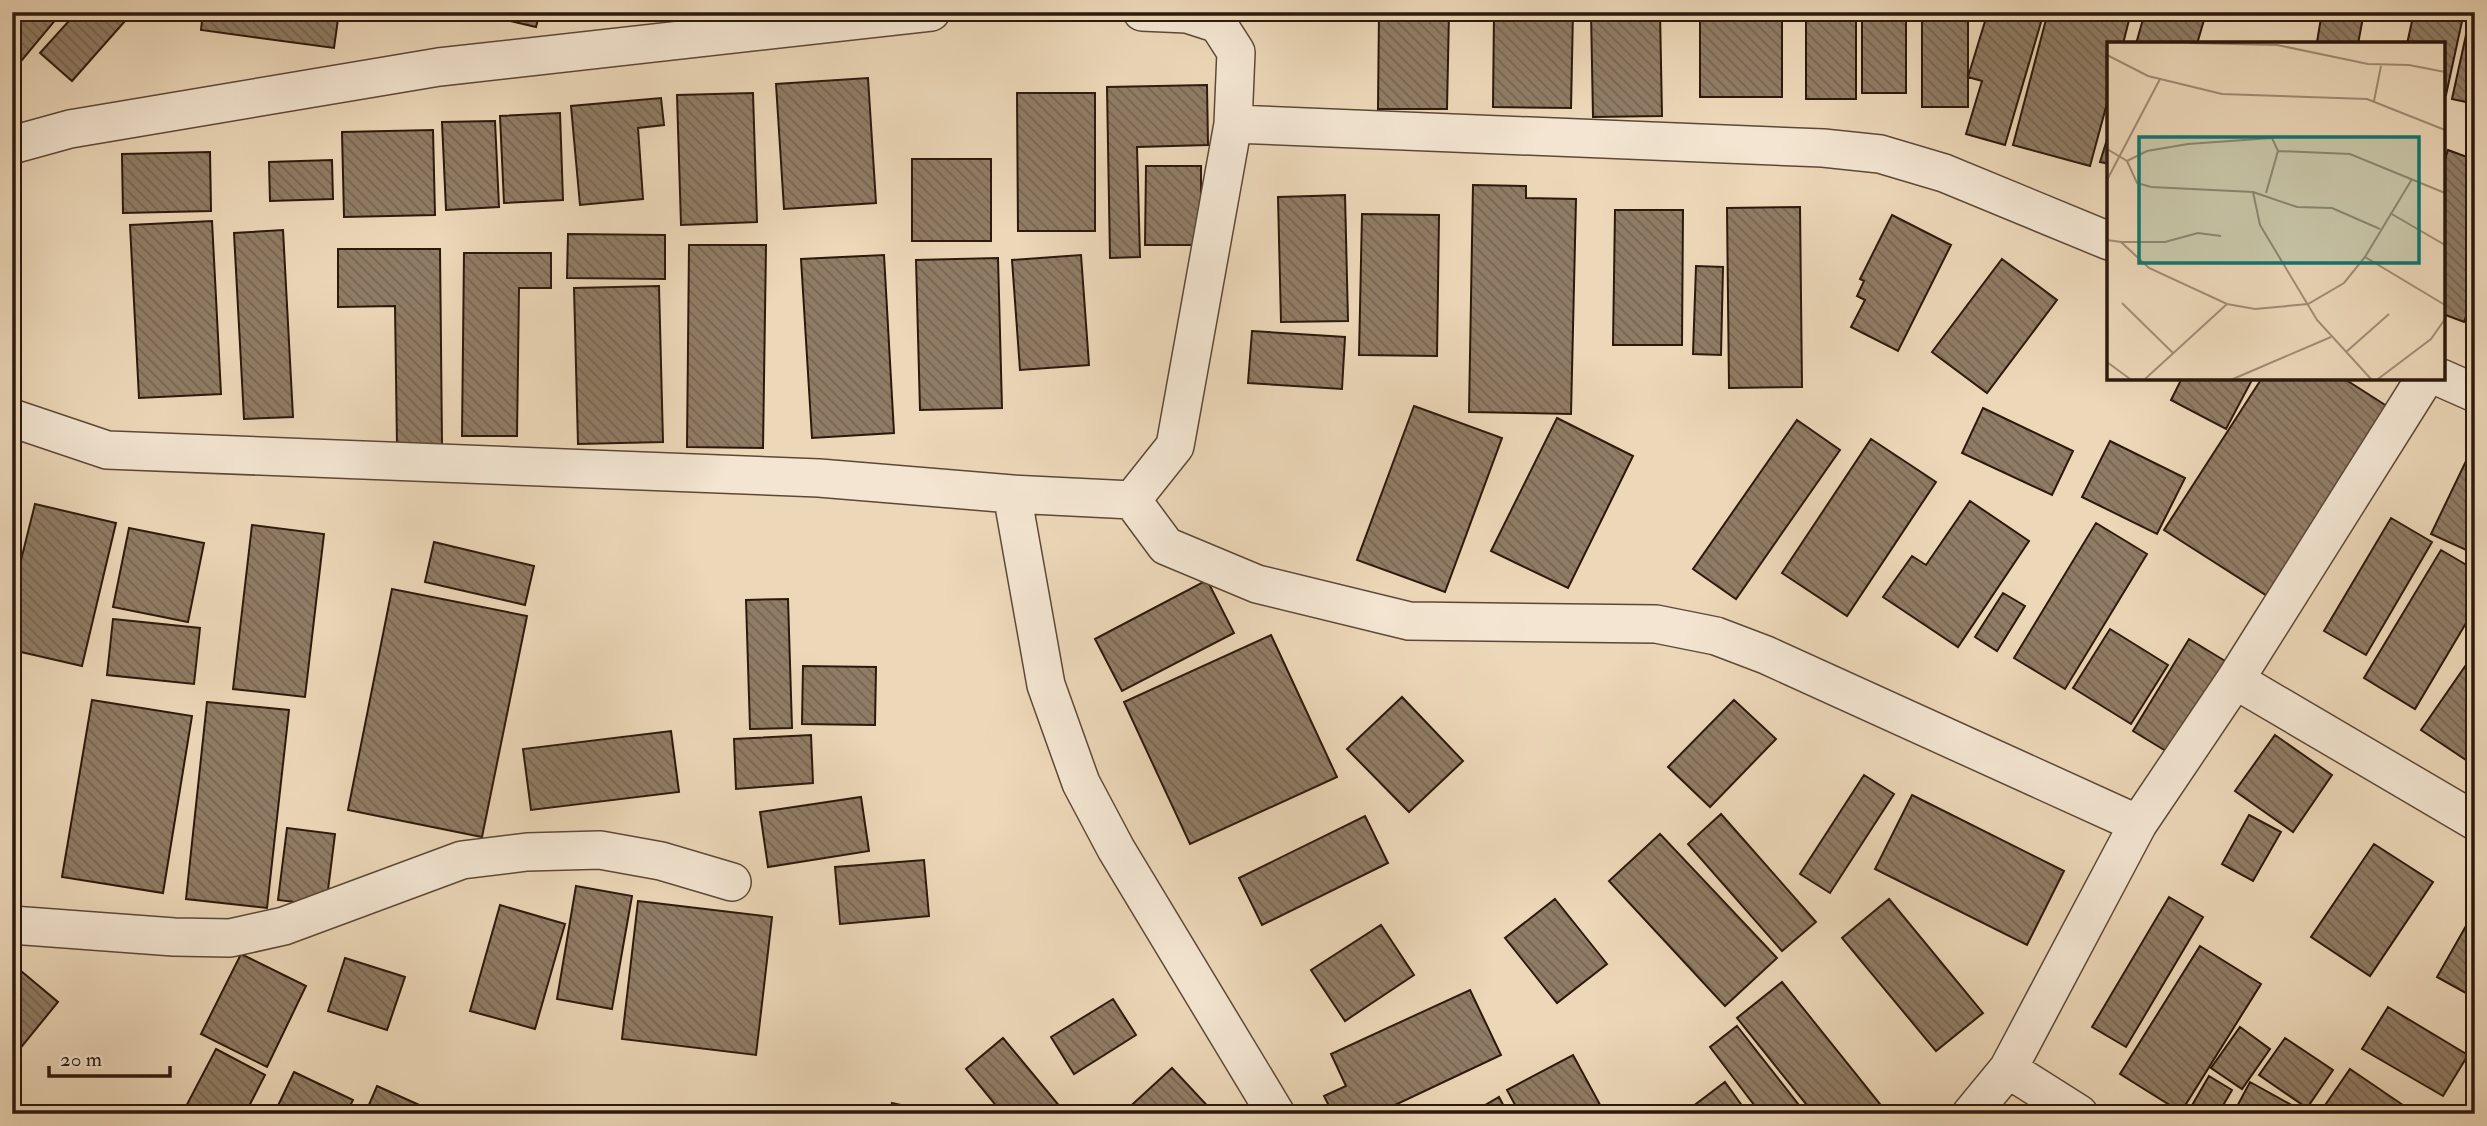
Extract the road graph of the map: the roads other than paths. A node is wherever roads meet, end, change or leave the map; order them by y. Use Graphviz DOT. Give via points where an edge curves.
graph roads {
  1 [pos="931,12"];
  2 [pos="1142,12"];
  3 [pos="1233,124"];
  4 [pos="12,145"];
  5 [pos="2107,240"];
  6 [pos="2424,380"];
  7 [pos="2445,380"];
  8 [pos="2475,393"];
  9 [pos="12,418"];
  10 [pos="1012,494"];
  11 [pos="1132,500"];
  12 [pos="2235,680"];
  13 [pos="2475,821"];
  14 [pos="2138,824"];
  15 [pos="732,882"];
  16 [pos="12,925"];
  17 [pos="2008,1069"];
  18 [pos="1276,1114"];
  19 [pos="1972,1114"];
  20 [pos="2079,1114"];
  1 -- 4 [label="street" via="439,67 70,129"];
  2 -- 3 [label="street" via="1187,14 1218,24 1236,51"];
  3 -- 5 [label="street" via="1880,154 1944,173"];
  3 -- 11 [label="street" via="1175,446"];
  6 -- 12 [label="street"];
  7 -- 8 [label="street"];
  9 -- 10 [label="street" via="107,450 819,478"];
  10 -- 11 [label="street"];
  10 -- 18 [label="street" via="1046,685 1081,783"];
  11 -- 14 [label="street" via="1166,546 1257,584 1409,621 1656,624 1716,636 1766,654"];
  12 -- 13 [label="street"];
  12 -- 14 [label="street"];
  14 -- 17 [label="street"];
  15 -- 16 [label="street" via="661,861 600,850 527,852 462,860 284,926 230,938"];
  17 -- 19 [label="street"];
  17 -- 20 [label="street"];
}
